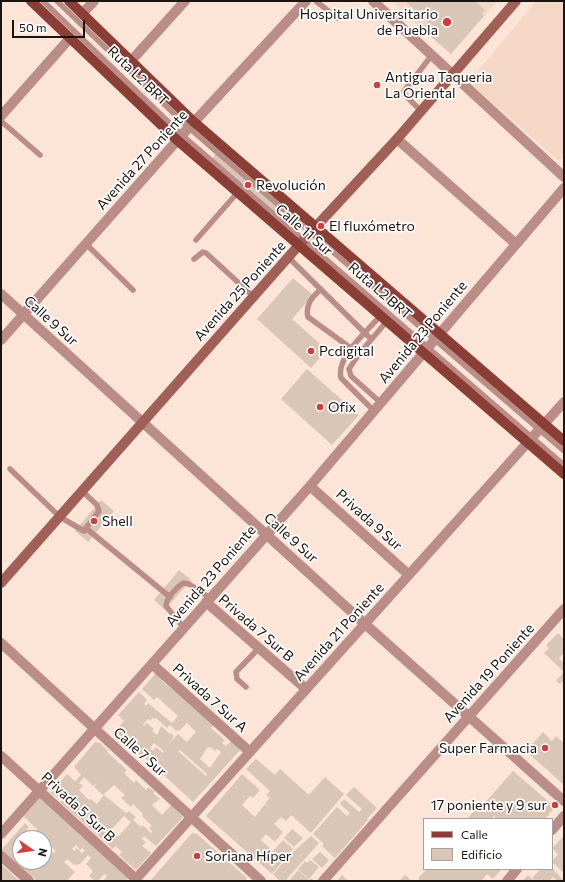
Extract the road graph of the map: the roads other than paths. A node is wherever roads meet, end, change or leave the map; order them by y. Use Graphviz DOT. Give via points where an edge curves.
graph roads {
  1 [pos="31,1"];
  2 [pos="43,1"];
  3 [pos="57,1"];
  4 [pos="69,1"];
  5 [pos="94,1"];
  6 [pos="185,1"];
  7 [pos="306,1"];
  8 [pos="316,1"];
  9 [pos="373,1"];
  10 [pos="516,1"];
  11 [pos="82,14"];
  12 [pos="337,18"];
  13 [pos="70,38"];
  14 [pos="432,55"];
  15 [pos="131,61"];
  16 [pos="452,74"];
  17 [pos="421,111"];
  18 [pos="1,116"];
  19 [pos="1,121"];
  20 [pos="185,131"];
  21 [pos="397,139"];
  22 [pos="40,156"];
  23 [pos="564,177"];
  24 [pos="564,188"];
  25 [pos="238,192"];
  26 [pos="313,230"];
  27 [pos="196,240"];
  28 [pos="301,243"];
  29 [pos="86,244"];
  30 [pos="516,244"];
  31 [pos="288,257"];
  32 [pos="194,259"];
  33 [pos="133,290"];
  34 [pos="322,290"];
  35 [pos="1,294"];
  36 [pos="253,296"];
  37 [pos="23,315"];
  38 [pos="384,319"];
  39 [pos="365,333"];
  40 [pos="438,337"];
  41 [pos="371,339"];
  42 [pos="1,340"];
  43 [pos="351,349"];
  44 [pos="426,351"];
  45 [pos="358,354"];
  46 [pos="564,402"];
  47 [pos="381,403"];
  48 [pos="374,411"];
  49 [pos="142,423"];
  50 [pos="542,427"];
  51 [pos="530,440"];
  52 [pos="564,441"];
  53 [pos="564,451"];
  54 [pos="564,465"];
  55 [pos="10,469"];
  56 [pos="564,474"];
  57 [pos="310,486"];
  58 [pos="82,491"];
  59 [pos="60,517"];
  60 [pos="87,529"];
  61 [pos="266,535"];
  62 [pos="408,576"];
  63 [pos="1,583"];
  64 [pos="170,597"];
  65 [pos="208,600"];
  66 [pos="564,609"];
  67 [pos="365,624"];
  68 [pos="184,628"];
  69 [pos="1,643"];
  70 [pos="259,648"];
  71 [pos="152,664"];
  72 [pos="246,687"];
  73 [pos="306,690"];
  74 [pos="469,716"];
  75 [pos="94,729"];
  76 [pos="250,752"];
  77 [pos="1,756"];
  78 [pos="40,791"];
  79 [pos="564,801"];
  80 [pos="564,816"];
  81 [pos="191,817"];
  82 [pos="553,829"];
  83 [pos="1,834"];
  84 [pos="1,856"];
  85 [pos="516,870"];
  86 [pos="135,880"];
  87 [pos="29,881"];
  88 [pos="261,881"];
  89 [pos="323,881"];
  90 [pos="507,881"];
  1 -- 13 [label="main road, Calle 11 Sur"];
  2 -- 20 [label="lane, Ruta L2 BRT"];
  3 -- 20 [label="lane, Ruta L2 BRT"];
  4 -- 11 [label="main road, Calle 11 Sur"];
  5 -- 11 [label="street"];
  6 -- 15 [label="street"];
  7 -- 20 [label="street, Avenida 27 Poniente"];
  8 -- 12 [label="lane"];
  9 -- 14 [label="street"];
  10 -- 16 [label="main road, Avenida 25 Poniente"];
  11 -- 15 [label="main road, Calle 11 Sur"];
  13 -- 18 [label="street"];
  13 -- 20 [label="main road, Calle 11 Sur"];
  14 -- 16 [label="street"];
  14 -- 17 [label="lane" via="404,91"];
  15 -- 20 [label="main road, Calle 11 Sur"];
  16 -- 17 [label="main road, Avenida 25 Poniente"];
  16 -- 23 [label="street"];
  17 -- 21 [label="main road, Avenida 25 Poniente"];
  19 -- 22 [label="lane"];
  20 -- 25 [label="main road, Calle 11 Sur"];
  20 -- 26 [label="main road, Calle 11 Sur"];
  20 -- 28 [label="lane, Ruta L2 BRT"];
  20 -- 29 [label="street, Avenida 27 Poniente"];
  21 -- 26 [label="main road, Avenida 25 Poniente"];
  21 -- 30 [label="street"];
  24 -- 30 [label="street, Avenida 23 Poniente"];
  25 -- 27 [label="lane"];
  25 -- 28 [label="main road, Calle 11 Sur"];
  26 -- 28 [label="main road, Avenida 25 Poniente"];
  26 -- 40 [label="main road, Calle 11 Sur"];
  28 -- 31 [label="main road, Avenida 25 Poniente"];
  28 -- 38 [label="main road, Calle 11 Sur"];
  28 -- 44 [label="lane, Ruta L2 BRT"];
  29 -- 33 [label="lane"];
  29 -- 37 [label="street, Avenida 27 Poniente"];
  30 -- 40 [label="street, Avenida 23 Poniente"];
  31 -- 34 [label="lane"];
  31 -- 36 [label="main road, Avenida 25 Poniente"];
  32 -- 36 [label="lane" via="203,252 206,253"];
  34 -- 39 [label="lane"];
  34 -- 43 [label="lane" via="309,302 306,309 308,316"];
  35 -- 37 [label="street, Calle 9 Sur"];
  36 -- 49 [label="main road, Avenida 25 Poniente"];
  37 -- 42 [label="street, Avenida 27 Poniente"];
  37 -- 49 [label="street, Calle 9 Sur"];
  38 -- 39 [label="lane"];
  38 -- 41 [label="lane"];
  38 -- 44 [label="main road, Calle 11 Sur"];
  39 -- 41 [label="lane"];
  39 -- 43 [label="lane"];
  40 -- 44 [label="street, Avenida 23 Poniente"];
  40 -- 50 [label="main road, Calle 11 Sur"];
  41 -- 45 [label="lane"];
  43 -- 45 [label="lane"];
  43 -- 48 [label="lane" via="340,364 341,378"];
  44 -- 47 [label="street, Avenida 23 Poniente"];
  44 -- 51 [label="main road, Calle 11 Sur"];
  45 -- 47 [label="lane" via="349,369 351,376"];
  46 -- 50 [label="street, Avenida 21 Poniente"];
  47 -- 48 [label="street, Avenida 23 Poniente"];
  48 -- 57 [label="street, Avenida 23 Poniente"];
  49 -- 58 [label="main road, Avenida 25 Poniente"];
  49 -- 61 [label="street, Calle 9 Sur"];
  50 -- 51 [label="street, Avenida 21 Poniente"];
  50 -- 52 [label="main road, Calle 11 Sur"];
  50 -- 53 [label="lane"];
  51 -- 54 [label="lane"];
  51 -- 56 [label="main road, Calle 11 Sur"];
  51 -- 62 [label="street, Avenida 21 Poniente"];
  55 -- 59 [label="lane"];
  57 -- 61 [label="street, Avenida 23 Poniente"];
  57 -- 62 [label="street, Privada 9 Sur"];
  58 -- 59 [label="main road, Avenida 25 Poniente"];
  58 -- 60 [label="lane" via="100,511"];
  59 -- 60 [label="lane" via="80,530"];
  59 -- 63 [label="main road, Avenida 25 Poniente"];
  60 -- 64 [label="lane"];
  61 -- 65 [label="street, Avenida 23 Poniente"];
  61 -- 67 [label="street, Calle 9 Sur"];
  62 -- 67 [label="street, Avenida 21 Poniente"];
  64 -- 65 [label="lane" via="186,583"];
  64 -- 68 [label="lane" via="166,606"];
  65 -- 68 [label="street, Avenida 23 Poniente"];
  65 -- 70 [label="street, Privada 7 Sur B"];
  66 -- 74 [label="street, Avenida 19 Poniente"];
  67 -- 73 [label="street, Avenida 21 Poniente"];
  67 -- 74 [label="street, Calle 9 Sur"];
  68 -- 71 [label="street, Avenida 23 Poniente"];
  69 -- 75 [label="street, Calle 7 Sur"];
  70 -- 72 [label="lane" via="236,672 237,679"];
  70 -- 73 [label="street, Privada 7 Sur B"];
  71 -- 75 [label="street, Avenida 23 Poniente"];
  71 -- 76 [label="street, Privada 7 Sur A"];
  73 -- 76 [label="street, Avenida 21 Poniente"];
  74 -- 79 [label="street, Calle 9 Sur"];
  74 -- 89 [label="street, Avenida 19 Poniente"];
  75 -- 78 [label="street, Avenida 23 Poniente"];
  75 -- 81 [label="street, Calle 7 Sur"];
  76 -- 81 [label="street, Avenida 21 Poniente"];
  77 -- 78 [label="street, Privada 5 Sur B"];
  78 -- 83 [label="street, Avenida 23 Poniente"];
  78 -- 86 [label="street, Privada 5 Sur B"];
  80 -- 82 [label="street"];
  81 -- 86 [label="street, Avenida 21 Poniente"];
  81 -- 88 [label="street, Calle 7 Sur"];
  84 -- 87 [label="street"];
  85 -- 90 [label="street"];
}
